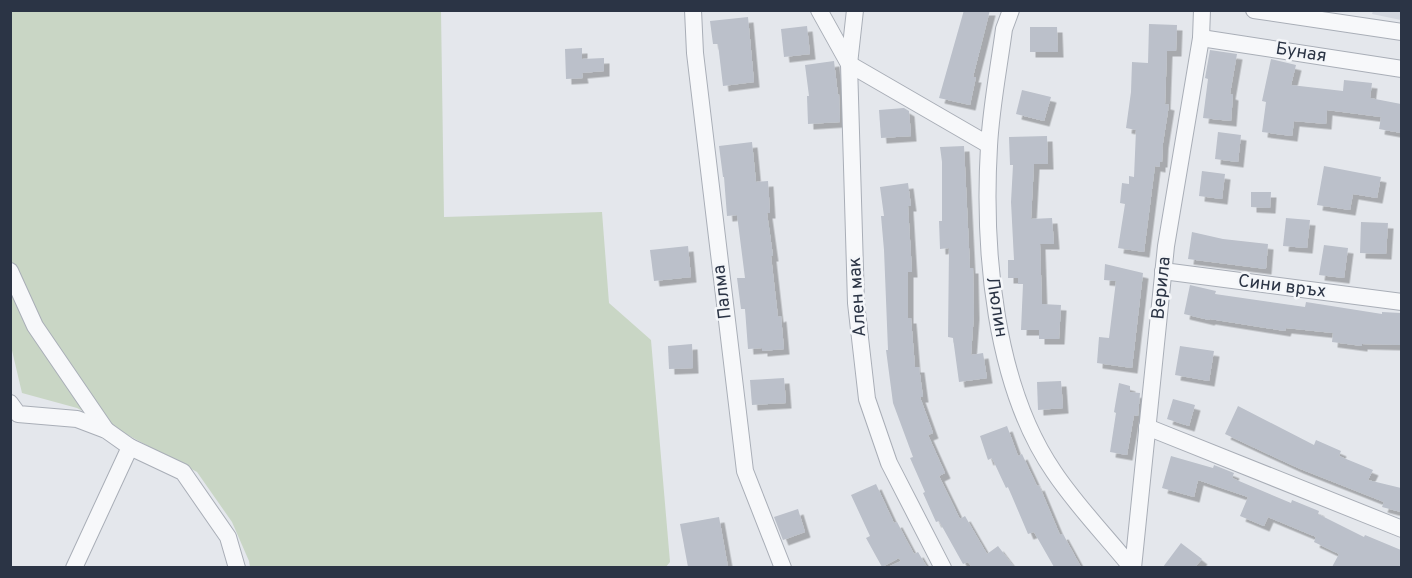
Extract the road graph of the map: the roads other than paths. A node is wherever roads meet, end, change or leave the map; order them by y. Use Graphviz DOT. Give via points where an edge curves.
graph roads {
  1 [pos="693,10"];
  2 [pos="819,10"];
  3 [pos="855,10"];
  4 [pos="1011,10"];
  5 [pos="1202,10"];
  6 [pos="1254,10"];
  7 [pos="1355,17"];
  8 [pos="1401,32"];
  9 [pos="1201,38"];
  10 [pos="849,64"];
  11 [pos="1401,69"];
  12 [pos="989,145"];
  13 [pos="10,271"];
  14 [pos="1163,271"];
  15 [pos="1401,302"];
  16 [pos="13,412"];
  17 [pos="1147,427"];
  18 [pos="106,430"];
  19 [pos="130,447"];
  20 [pos="1401,529"];
  21 [pos="74,567"];
  22 [pos="237,567"];
  23 [pos="783,567"];
  24 [pos="943,567"];
  25 [pos="1132,567"];
  1 -- 23 [label="street, Палма" via="694,53 745,471"];
  2 -- 10 [label="street"];
  3 -- 10 [label="street, Ален мак"];
  4 -- 12 [label="street, Люлин" via="1004,29"];
  5 -- 9 [label="street, Верила"];
  6 -- 7 [label="street, Буная"];
  7 -- 8 [label="street, Буная"];
  9 -- 11 [label="street, Буная"];
  9 -- 14 [label="street, Верила"];
  10 -- 12 [label="street"];
  10 -- 24 [label="street, Ален мак" via="856,303 867,399 889,463"];
  12 -- 25 [label="street, Люлин" via="990,273 1003,351 1024,419 1053,472"];
  13 -- 18 [label="street" via="35,326"];
  14 -- 15 [label="street, Сини връх"];
  14 -- 17 [label="street, Верила"];
  16 -- 18 [label="street" via="77,419"];
  17 -- 20 [label="street"];
  17 -- 25 [label="street, Верила"];
  18 -- 19 [label="street"];
  19 -- 21 [label="street"];
  19 -- 22 [label="street" via="183,472 228,537"];
}
